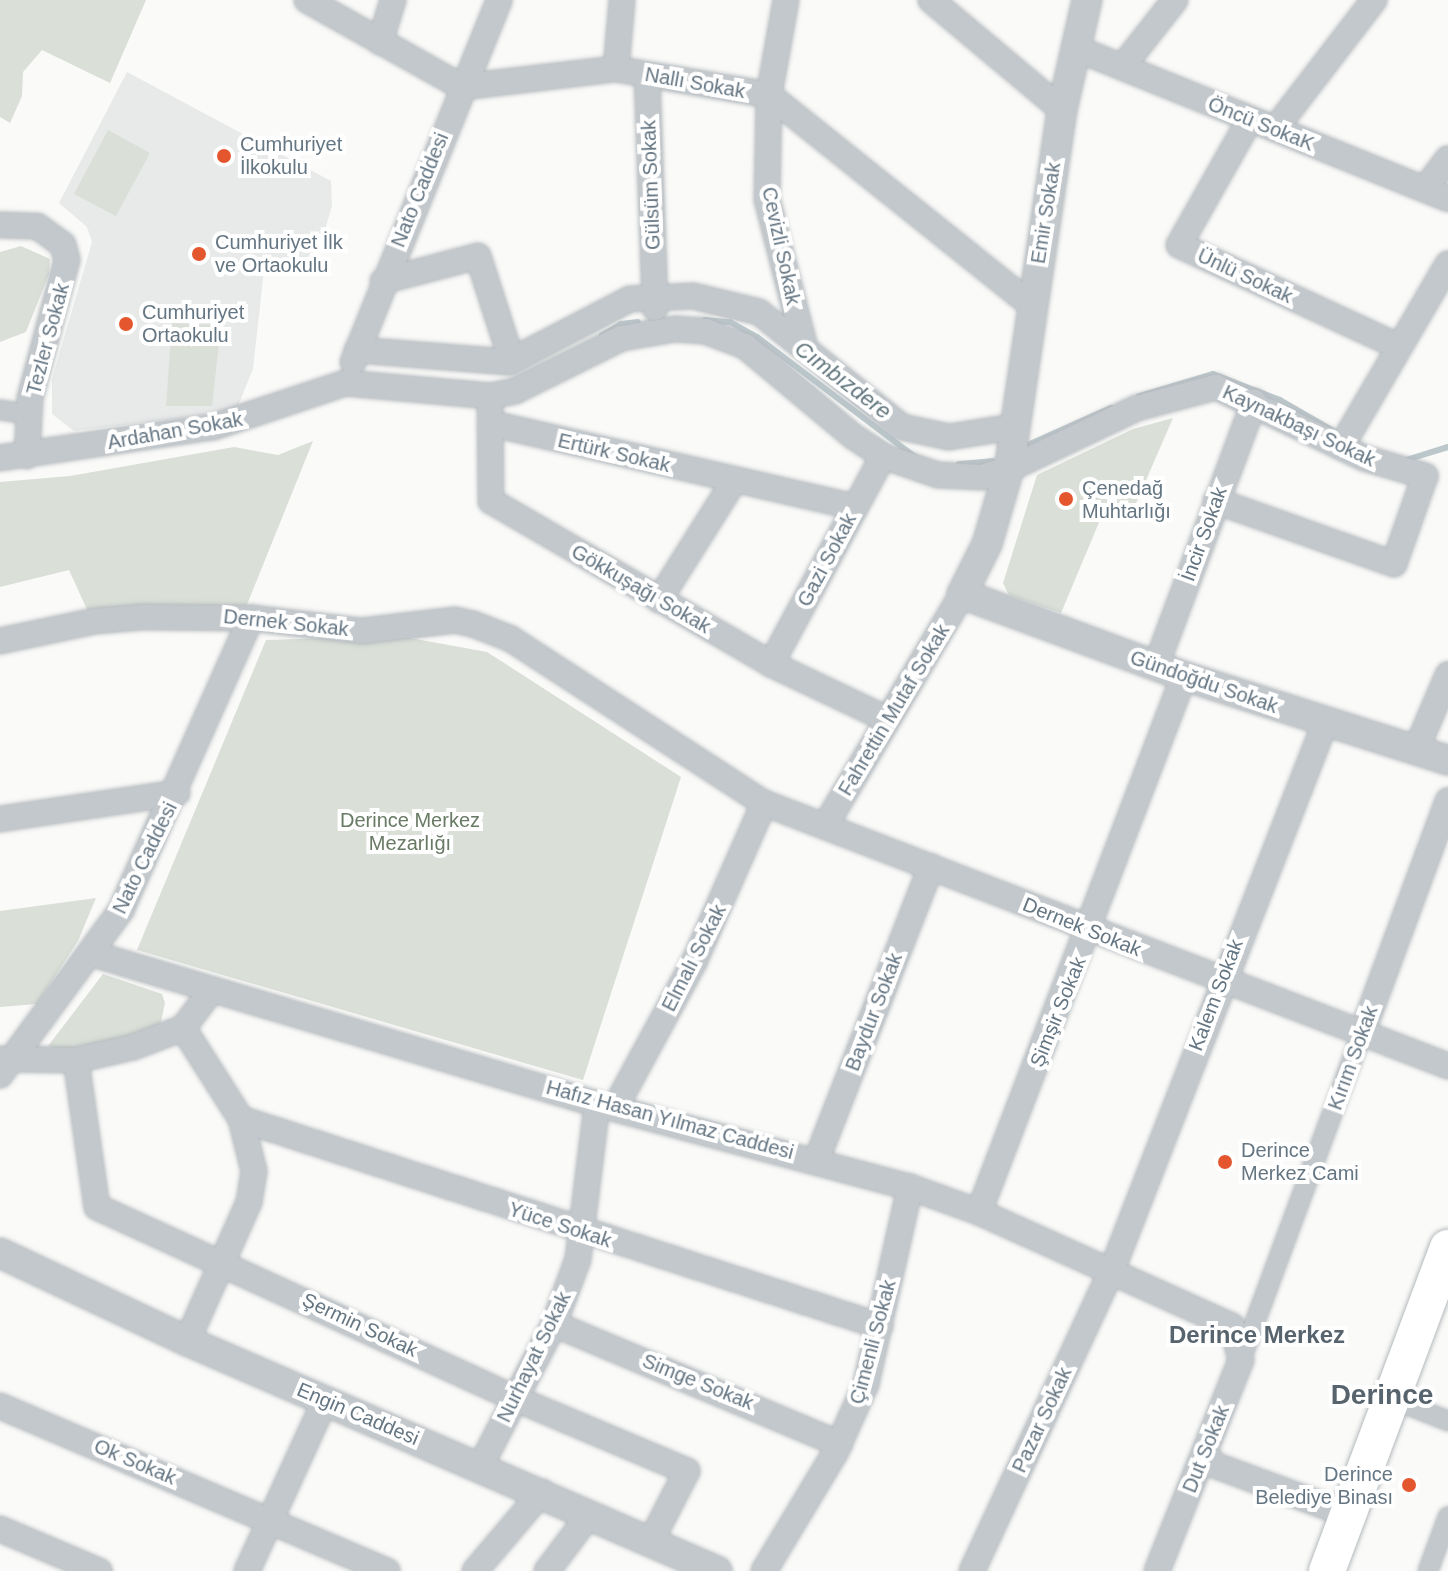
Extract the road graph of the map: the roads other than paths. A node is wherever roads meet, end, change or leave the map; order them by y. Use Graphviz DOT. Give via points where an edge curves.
graph roads {
  1 [pos="307,0"];
  2 [pos="393,0"];
  3 [pos="499,0"];
  4 [pos="622,0"];
  5 [pos="786,0"];
  6 [pos="931,0"];
  7 [pos="1087,0"];
  8 [pos="1175,0"];
  9 [pos="1374,0"];
  10 [pos="380,42"];
  11 [pos="1075,48"];
  12 [pos="1123,66"];
  13 [pos="616,69"];
  14 [pos="647,75"];
  15 [pos="462,87"];
  16 [pos="769,95"];
  17 [pos="1062,110"];
  18 [pos="1249,121"];
  19 [pos="1275,129"];
  20 [pos="1448,159"];
  21 [pos="1425,189"];
  22 [pos="1448,199"];
  23 [pos="0,225"];
  24 [pos="1448,264"];
  25 [pos="383,281"];
  26 [pos="655,295"];
  27 [pos="1032,306"];
  28 [pos="655,330"];
  29 [pos="1398,346"];
  30 [pos="805,348"];
  31 [pos="357,350"];
  32 [pos="512,361"];
  33 [pos="345,383"];
  34 [pos="490,396"];
  35 [pos="1254,402"];
  36 [pos="0,410"];
  37 [pos="29,414"];
  38 [pos="493,424"];
  39 [pos="1013,427"];
  40 [pos="1341,447"];
  41 [pos="27,456"];
  42 [pos="883,456"];
  43 [pos="0,458"];
  44 [pos="1009,469"];
  45 [pos="734,481"];
  46 [pos="1216,501"];
  47 [pos="855,507"];
  48 [pos="962,594"];
  49 [pos="659,600"];
  50 [pos="251,618"];
  51 [pos="0,641"];
  52 [pos="771,664"];
  53 [pos="1156,666"];
  54 [pos="1448,675"];
  55 [pos="1184,676"];
  56 [pos="887,719"];
  57 [pos="1325,723"];
  58 [pos="1416,750"];
  59 [pos="1448,760"];
  60 [pos="720,778"];
  61 [pos="177,793"];
  62 [pos="1448,801"];
  63 [pos="764,803"];
  64 [pos="0,819"];
  65 [pos="828,820"];
  66 [pos="931,866"];
  67 [pos="1092,924"];
  68 [pos="93,954"];
  69 [pos="1222,977"];
  70 [pos="212,990"];
  71 [pos="183,1028"];
  72 [pos="1363,1030"];
  73 [pos="1448,1049"];
  74 [pos="76,1060"];
  75 [pos="3,1065"];
  76 [pos="1448,1066"];
  77 [pos="606,1106"];
  78 [pos="241,1119"];
  79 [pos="817,1159"];
  80 [pos="910,1187"];
  81 [pos="979,1212"];
  82 [pos="582,1233"];
  83 [pos="1448,1248"];
  84 [pos="0,1253"];
  85 [pos="223,1261"];
  86 [pos="1112,1270"];
  87 [pos="1441,1291"];
  88 [pos="554,1324"];
  89 [pos="880,1326"];
  90 [pos="187,1341"];
  91 [pos="1241,1360"];
  92 [pos="514,1398"];
  93 [pos="1395,1400"];
  94 [pos="325,1401"];
  95 [pos="0,1406"];
  96 [pos="1448,1421"];
  97 [pos="840,1444"];
  98 [pos="1205,1452"];
  99 [pos="481,1465"];
  100 [pos="542,1492"];
  101 [pos="590,1514"];
  102 [pos="1349,1515"];
  103 [pos="270,1517"];
  104 [pos="1448,1517"];
  105 [pos="0,1529"];
  106 [pos="651,1541"];
  107 [pos="99,1571"];
  108 [pos="247,1571"];
  109 [pos="387,1571"];
  110 [pos="475,1571"];
  111 [pos="547,1571"];
  112 [pos="717,1571"];
  113 [pos="764,1571"];
  114 [pos="972,1571"];
  115 [pos="1157,1571"];
  116 [pos="1327,1571"];
  117 [pos="1428,1571"];
  1 -- 10 [label="street"];
  2 -- 10 [label="street"];
  3 -- 15 [label="street, Nato Caddesi"];
  4 -- 13 [label="street"];
  5 -- 16 [label="street, Cevizli Sokak"];
  6 -- 17 [label="street"];
  7 -- 11 [label="street, Emir Sokak"];
  8 -- 12 [label="street"];
  9 -- 19 [label="street"];
  10 -- 15 [label="street"];
  11 -- 12 [label="street, Öncü SokaK"];
  11 -- 17 [label="street, Emir Sokak"];
  12 -- 18 [label="street, Öncü SokaK"];
  13 -- 14 [label="street, Nallı Sokak"];
  13 -- 15 [label="street, Nallı Sokak"];
  14 -- 16 [label="street, Nallı Sokak"];
  14 -- 26 [label="street, Gülsüm Sokak"];
  15 -- 25 [label="street, Nato Caddesi"];
  16 -- 27 [label="street, Nallı Sokak"];
  16 -- 30 [label="street, Cevizli Sokak" via="767,199"];
  17 -- 27 [label="street, Emir Sokak"];
  18 -- 19 [label="street, Öncü SokaK"];
  18 -- 29 [label="street, Ünlü Sokak" via="1179,245"];
  19 -- 21 [label="street, Öncü SokaK"];
  20 -- 21 [label="street"];
  21 -- 22 [label="street, Öncü SokaK"];
  23 -- 37 [label="street, Tezler Sokak" via="37,226 63,245 67,260"];
  24 -- 29 [label="street"];
  25 -- 31 [label="street, Nato Caddesi"];
  25 -- 32 [label="street" via="478,256"];
  26 -- 28 [label="street, Gülsüm Sokak"];
  26 -- 30 [label="street" via="731,302 759,312"];
  26 -- 32 [label="street" via="595,314"];
  27 -- 39 [label="street, Emir Sokak"];
  28 -- 34 [label="street, Kaynakbaşı Sokak" via="600,348 540,383"];
  28 -- 42 [label="street, Kaynakbaşı Sokak" via="705,331 745,346"];
  29 -- 40 [label="street"];
  30 -- 39 [label="street" via="902,427 949,437"];
  31 -- 32 [label="street" via="485,364"];
  31 -- 33 [label="street, Nato Caddesi"];
  33 -- 34 [label="street, Kaynakbaşı Sokak"];
  33 -- 41 [label="street, Ardahan Sokak" via="213,427"];
  34 -- 38 [label="street, Gökkuşağı Sokak"];
  35 -- 40 [label="street, Kaynakbaşı Sokak"];
  35 -- 44 [label="street, Kaynakbaşı Sokak" via="1228,390 1201,389 1087,427"];
  35 -- 46 [label="street, İncir Sokak"];
  36 -- 37 [label="street"];
  37 -- 41 [label="street, Tezler Sokak"];
  38 -- 45 [label="street, Ertürk Sokak"];
  38 -- 49 [label="street, Gökkuşağı Sokak" via="491,501"];
  39 -- 44 [label="street, Emir Sokak"];
  40 -- 46 [label="street, Kaynakbaşı Sokak" via="1425,476 1394,564"];
  41 -- 43 [label="street, Ardahan Sokak"];
  42 -- 44 [label="street, Kaynakbaşı Sokak" via="960,478"];
  42 -- 47 [label="street, Gazi Sokak"];
  44 -- 48 [label="street, Emir Sokak" via="987,544"];
  45 -- 47 [label="street, Ertürk Sokak"];
  45 -- 49 [label="street"];
  46 -- 53 [label="street, İncir Sokak"];
  47 -- 52 [label="street, Gazi Sokak"];
  48 -- 53 [label="street, Gündoğdu Sokak"];
  48 -- 56 [label="street, Fahrettin Mutaf Sokak"];
  49 -- 52 [label="street, Gökkuşağı Sokak"];
  50 -- 51 [label="street, Dernek Sokak" via="95,621"];
  50 -- 60 [label="street, Dernek Sokak" via="327,630 455,620 492,630"];
  50 -- 61 [label="street, Nato Caddesi"];
  52 -- 56 [label="street, Gökkuşağı Sokak"];
  53 -- 55 [label="street, Gündoğdu Sokak"];
  54 -- 58 [label="street"];
  55 -- 57 [label="street, Gündoğdu Sokak"];
  55 -- 67 [label="street, Şimşir Sokak"];
  56 -- 65 [label="street, Fahrettin Mutaf Sokak"];
  57 -- 58 [label="street, Gündoğdu Sokak"];
  57 -- 69 [label="street, Kalem Sokak"];
  58 -- 59 [label="street, Gündoğdu Sokak"];
  60 -- 63 [label="street, Dernek Sokak"];
  60 -- 65 [label="street, Dernek Sokak"];
  61 -- 64 [label="street"];
  61 -- 68 [label="street, Nato Caddesi" via="121,910"];
  62 -- 72 [label="street, Kırım Sokak"];
  63 -- 65 [label="street, Dernek Sokak"];
  63 -- 77 [label="street, Elmalı Sokak" via="694,962"];
  65 -- 66 [label="street, Dernek Sokak"];
  65 -- 67 [label="street, Dernek Sokak"];
  66 -- 67 [label="street, Dernek Sokak"];
  66 -- 79 [label="street, Baydur Sokak"];
  67 -- 69 [label="street, Dernek Sokak"];
  67 -- 81 [label="street, Şimşir Sokak"];
  68 -- 70 [label="street, Hafız Hasan Yılmaz Caddesi"];
  68 -- 75 [label="street, Nato Caddesi"];
  69 -- 72 [label="street, Dernek Sokak"];
  69 -- 86 [label="street, Kalem Sokak"];
  70 -- 71 [label="street"];
  70 -- 77 [label="street, Hafız Hasan Yılmaz Caddesi" via="328,1014"];
  71 -- 74 [label="street"];
  71 -- 78 [label="street"];
  72 -- 73 [label="street, Dernek Sokak"];
  72 -- 76 [label="street, Dernek Sokak"];
  72 -- 91 [label="street, Kırım Sokak"];
  74 -- 75 [label="street"];
  74 -- 85 [label="street, Şermin Sokak" via="97,1207"];
  77 -- 79 [label="street, Hafız Hasan Yılmaz Caddesi"];
  77 -- 82 [label="street, Nurhayat Sokak"];
  78 -- 82 [label="street, Yüce Sokak"];
  78 -- 85 [label="street" via="252,1154 254,1186"];
  79 -- 80 [label="street, Hafız Hasan Yılmaz Caddesi"];
  80 -- 81 [label="street, Hafız Hasan Yılmaz Caddesi"];
  80 -- 89 [label="street, Çimenli Sokak"];
  81 -- 86 [label="street, Hafız Hasan Yılmaz Caddesi"];
  82 -- 88 [label="street, Nurhayat Sokak"];
  82 -- 89 [label="street, Yüce Sokak"];
  83 -- 87 [label="main road"];
  84 -- 90 [label="street, Engin Caddesi"];
  85 -- 90 [label="street"];
  85 -- 92 [label="street, Şermin Sokak"];
  86 -- 91 [label="street, Hafız Hasan Yılmaz Caddesi" via="1232,1326"];
  86 -- 114 [label="street, Pazar Sokak"];
  87 -- 93 [label="main road"];
  88 -- 92 [label="street, Nurhayat Sokak"];
  88 -- 97 [label="street, Simge Sokak"];
  89 -- 97 [label="street, Çimenli Sokak" via="866,1384"];
  90 -- 94 [label="street, Engin Caddesi"];
  91 -- 98 [label="street, Dut Sokak"];
  92 -- 99 [label="street, Nurhayat Sokak"];
  92 -- 106 [label="street, Şermin Sokak" via="687,1471"];
  93 -- 96 [label="street"];
  93 -- 102 [label="main road"];
  94 -- 99 [label="street, Engin Caddesi"];
  94 -- 103 [label="street"];
  95 -- 103 [label="street, Ok Sokak"];
  97 -- 113 [label="street, Çimenli Sokak"];
  98 -- 102 [label="street" via="1214,1465"];
  98 -- 115 [label="street, Dut Sokak"];
  99 -- 100 [label="street, Engin Caddesi"];
  100 -- 101 [label="street, Engin Caddesi"];
  100 -- 110 [label="street"];
  101 -- 106 [label="street, Engin Caddesi"];
  101 -- 111 [label="street"];
  102 -- 116 [label="main road"];
  103 -- 108 [label="street"];
  103 -- 109 [label="street, Ok Sokak"];
  104 -- 117 [label="street"];
  105 -- 107 [label="street"];
  106 -- 112 [label="street, Engin Caddesi"];
}
